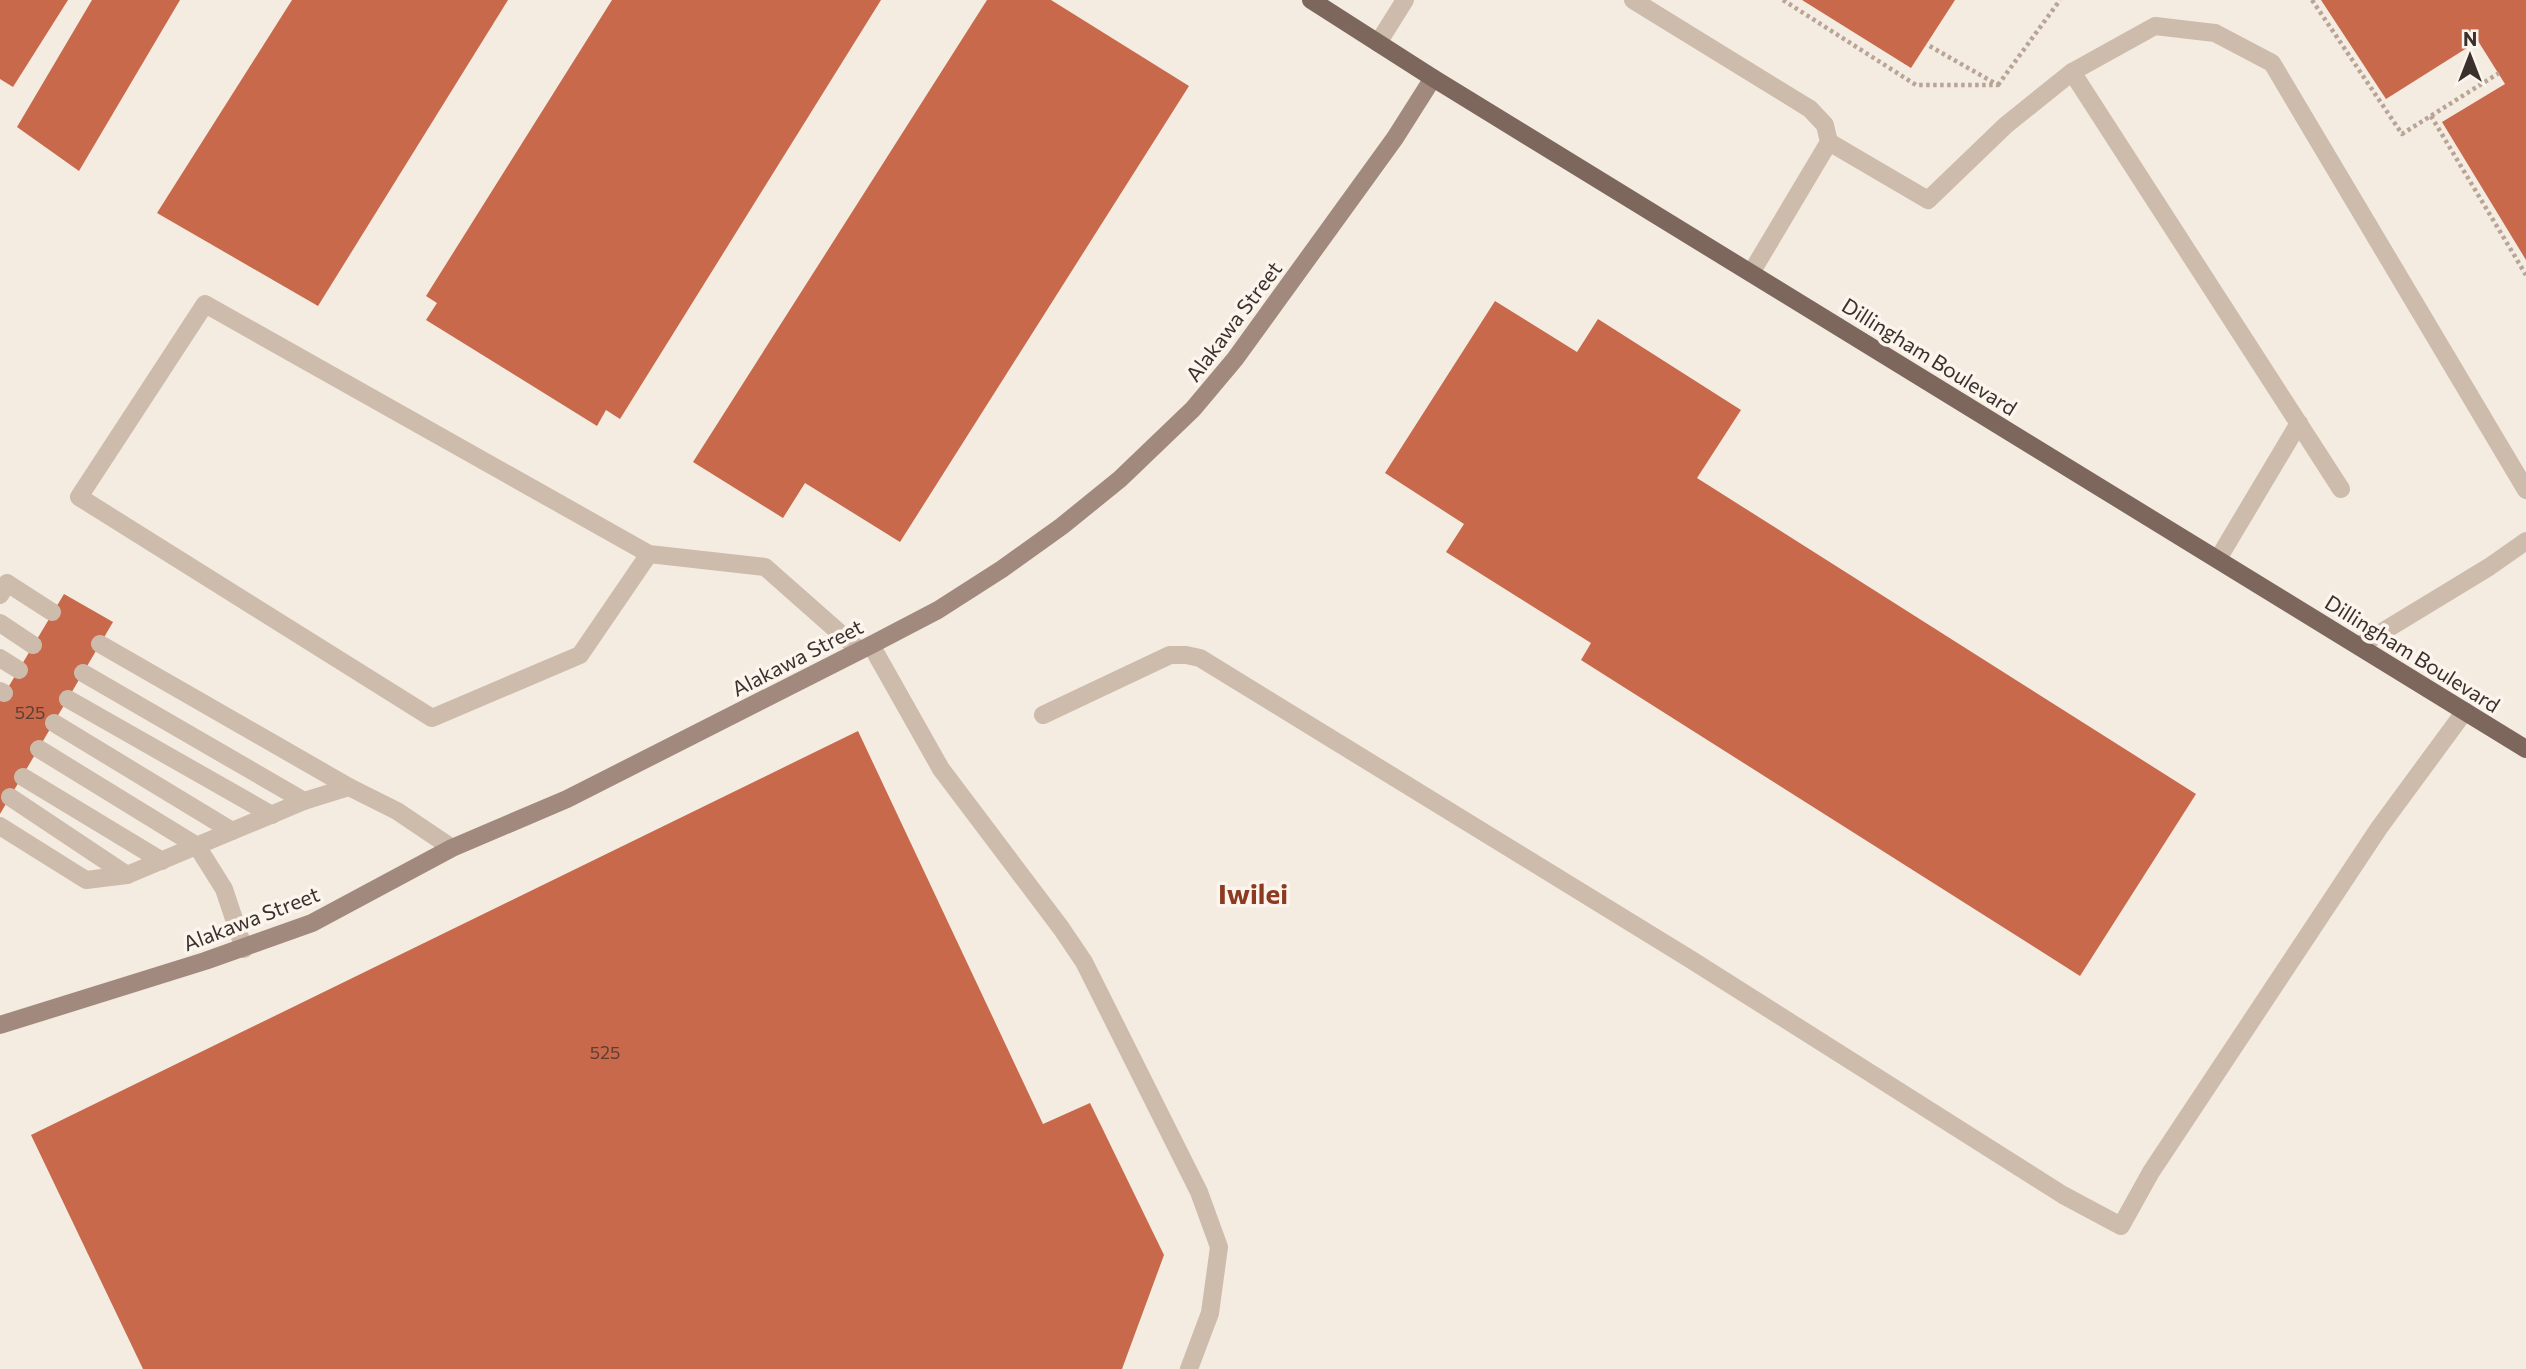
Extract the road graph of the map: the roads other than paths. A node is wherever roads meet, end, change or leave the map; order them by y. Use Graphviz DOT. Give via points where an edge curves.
graph roads {
  1 [pos="1311,0"];
  2 [pos="1405,0"];
  3 [pos="1633,0"];
  4 [pos="1378,43"];
  5 [pos="2071,72"];
  6 [pos="1433,78"];
  7 [pos="1829,142"];
  8 [pos="1751,273"];
  9 [pos="2299,422"];
  10 [pos="2341,489"];
  11 [pos="2526,490"];
  12 [pos="2526,541"];
  13 [pos="649,554"];
  14 [pos="2218,559"];
  15 [pos="0,595"];
  16 [pos="52,612"];
  17 [pos="0,623"];
  18 [pos="100,644"];
  19 [pos="33,645"];
  20 [pos="2359,646"];
  21 [pos="865,647"];
  22 [pos="0,658"];
  23 [pos="19,670"];
  24 [pos="83,673"];
  25 [pos="68,699"];
  26 [pos="2465,711"];
  27 [pos="1043,715"];
  28 [pos="54,723"];
  29 [pos="39,749"];
  30 [pos="2526,749"];
  31 [pos="23,776"];
  32 [pos="349,787"];
  33 [pos="10,797"];
  34 [pos="304,801"];
  35 [pos="272,814"];
  36 [pos="0,825"];
  37 [pos="232,831"];
  38 [pos="197,846"];
  39 [pos="452,848"];
  40 [pos="162,861"];
  41 [pos="127,876"];
  42 [pos="244,948"];
  43 [pos="0,1026"];
  44 [pos="1189,1369"];
  1 -- 4 [label="main road, Dillingham Boulevard"];
  2 -- 4 [label="lane"];
  3 -- 7 [label="lane" via="1810,109 1825,125"];
  4 -- 6 [label="main road, Dillingham Boulevard"];
  5 -- 7 [label="lane" via="2006,125 1928,200"];
  5 -- 9 [label="lane"];
  5 -- 11 [label="lane" via="2155,26 2215,33 2272,63"];
  6 -- 8 [label="main road, Dillingham Boulevard"];
  6 -- 21 [label="main road, Alakawa Street" via="1236,359 1193,409 1120,479 1062,526 938,610"];
  7 -- 8 [label="lane"];
  8 -- 14 [label="main road, Dillingham Boulevard"];
  9 -- 10 [label="lane"];
  9 -- 14 [label="lane"];
  12 -- 20 [label="lane"];
  13 -- 13 [label="lane" via="205,303 79,497 432,719 580,655"];
  13 -- 21 [label="lane" via="765,566"];
  14 -- 20 [label="main road, Dillingham Boulevard"];
  15 -- 16 [label="lane" via="7,583"];
  17 -- 19 [label="lane"];
  18 -- 32 [label="lane"];
  20 -- 26 [label="main road, Dillingham Boulevard"];
  21 -- 39 [label="main road, Alakawa Street" via="566,799"];
  21 -- 44 [label="lane" via="941,769 1084,962 1199,1192 1219,1247 1210,1313"];
  22 -- 23 [label="lane"];
  24 -- 34 [label="lane"];
  25 -- 35 [label="lane"];
  26 -- 27 [label="lane" via="2379,828 2120,1226 2063,1195 1200,658 1170,655"];
  26 -- 30 [label="main road, Dillingham Boulevard"];
  28 -- 37 [label="lane"];
  29 -- 38 [label="lane"];
  31 -- 40 [label="lane"];
  32 -- 34 [label="lane"];
  32 -- 39 [label="lane" via="397,811"];
  33 -- 41 [label="lane"];
  34 -- 35 [label="lane"];
  35 -- 37 [label="lane"];
  36 -- 41 [label="lane" via="86,880"];
  37 -- 38 [label="lane"];
  38 -- 40 [label="lane"];
  38 -- 42 [label="lane" via="224,889"];
  39 -- 42 [label="main road, Alakawa Street" via="312,923"];
  40 -- 41 [label="lane"];
  42 -- 43 [label="main road, Alakawa Street"];
}
